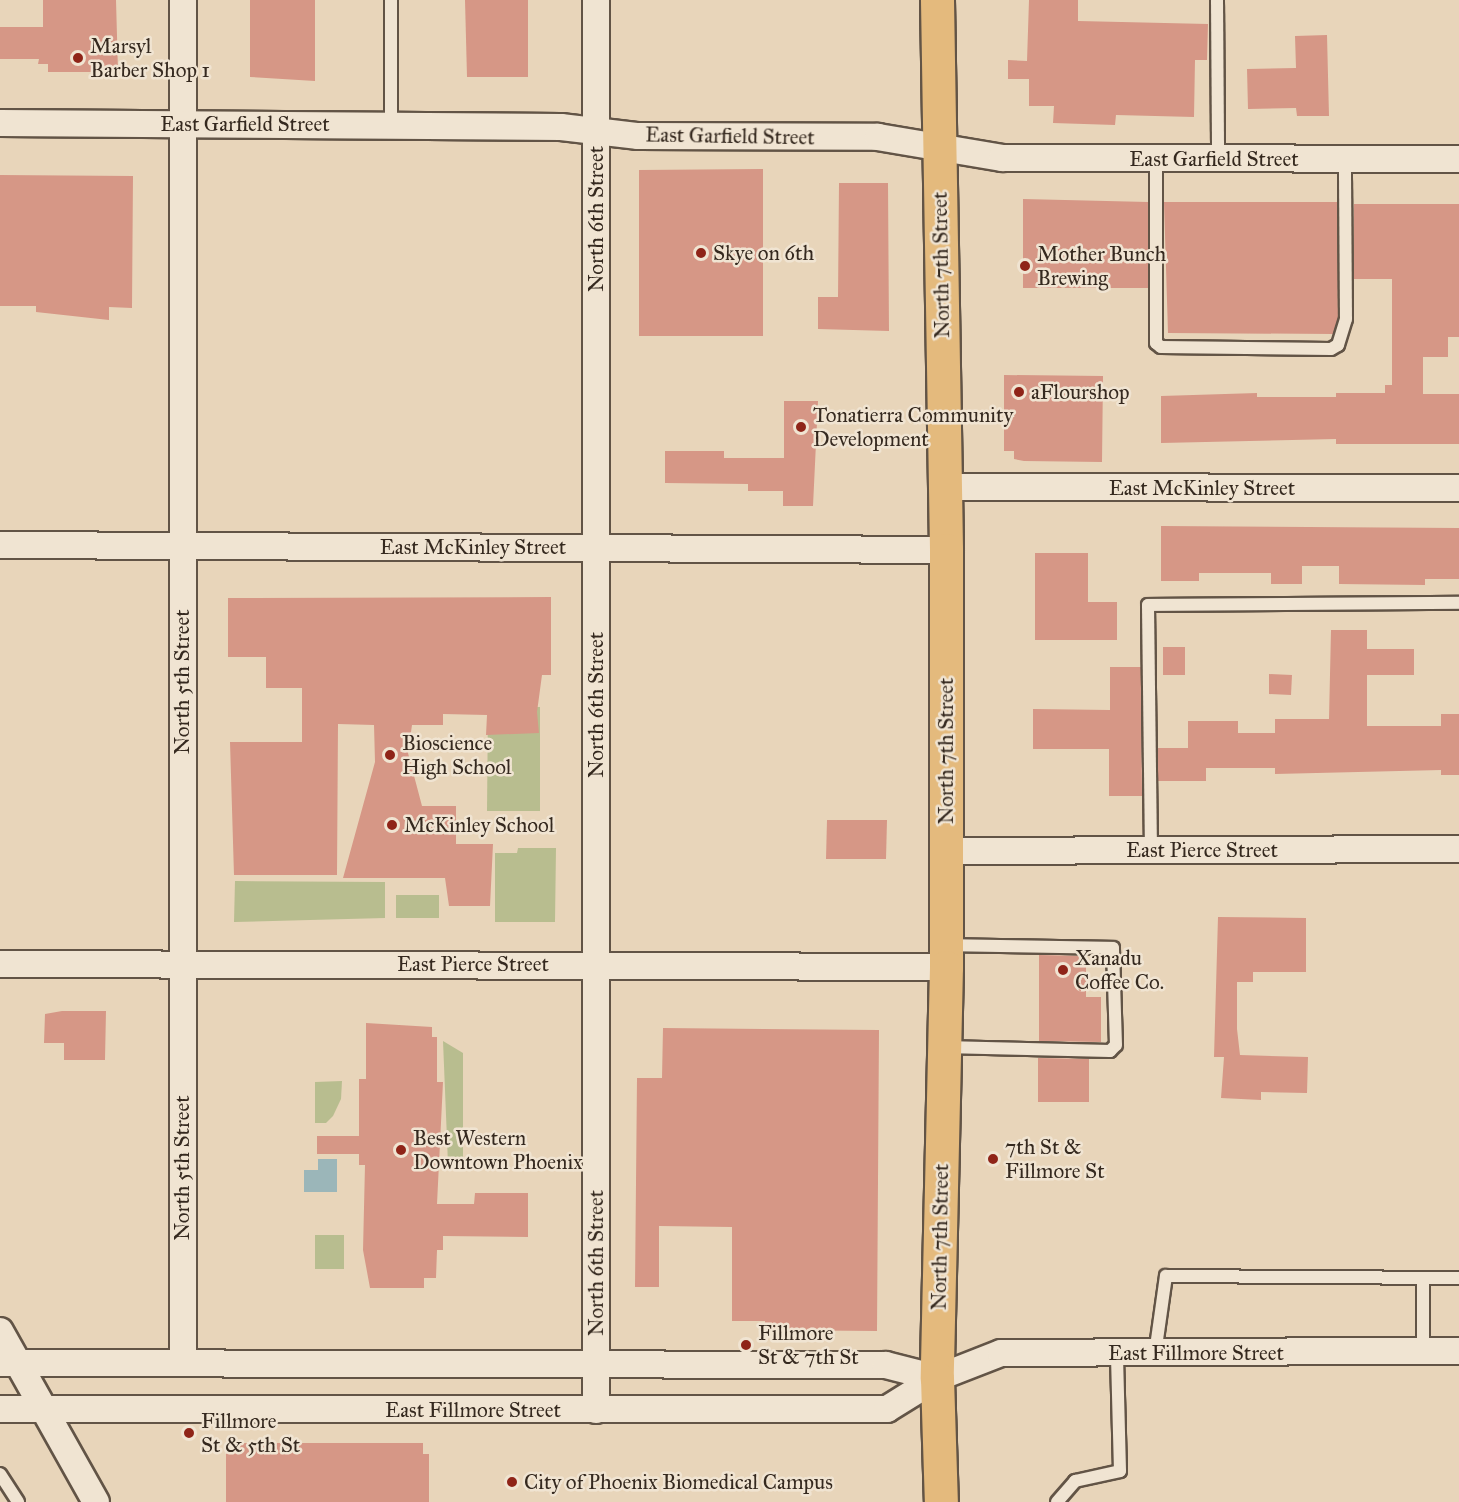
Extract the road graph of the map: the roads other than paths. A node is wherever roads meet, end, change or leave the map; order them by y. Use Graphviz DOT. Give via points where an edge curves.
graph roads {
  1 [pos="183,0"];
  2 [pos="391,0"];
  3 [pos="596,0"];
  4 [pos="937,0"];
  5 [pos="1217,0"];
  6 [pos="0,123"];
  7 [pos="183,124"];
  8 [pos="391,125"];
  9 [pos="596,131"];
  10 [pos="938,144"];
  11 [pos="1156,159"];
  12 [pos="1218,159"];
  13 [pos="1345,159"];
  14 [pos="1459,159"];
  15 [pos="945,487"];
  16 [pos="1459,488"];
  17 [pos="0,545"];
  18 [pos="182,546"];
  19 [pos="596,548"];
  20 [pos="946,550"];
  21 [pos="1459,603"];
  22 [pos="1459,849"];
  23 [pos="946,851"];
  24 [pos="1151,851"];
  25 [pos="946,956"];
  26 [pos="0,964"];
  27 [pos="182,964"];
  28 [pos="596,965"];
  29 [pos="944,1047"];
  30 [pos="1423,1278"];
  31 [pos="1459,1278"];
  32 [pos="0,1331"];
  33 [pos="1424,1351"];
  34 [pos="1459,1351"];
  35 [pos="1117,1354"];
  36 [pos="1155,1354"];
  37 [pos="9,1363"];
  38 [pos="183,1364"];
  39 [pos="596,1364"];
  40 [pos="937,1378"];
  41 [pos="0,1409"];
  42 [pos="596,1410"];
  43 [pos="47,1411"];
  44 [pos="0,1474"];
  45 [pos="18,1502"];
  46 [pos="96,1502"];
  47 [pos="941,1502"];
  48 [pos="1057,1502"];
  1 -- 7 [label="street, North 5th Street"];
  2 -- 8 [label="lane"];
  3 -- 9 [label="street, North 6th Street"];
  4 -- 10 [label="main road, North 7th Street"];
  5 -- 12 [label="lane"];
  6 -- 7 [label="street, East Garfield Street"];
  7 -- 8 [label="street, East Garfield Street"];
  7 -- 18 [label="street, North 5th Street"];
  8 -- 9 [label="street, East Garfield Street"];
  9 -- 10 [label="street, East Garfield Street" via="638,136 878,137"];
  9 -- 19 [label="street, North 6th Street"];
  10 -- 11 [label="street, East Garfield Street" via="1002,158"];
  10 -- 15 [label="main road, North 7th Street"];
  11 -- 12 [label="street, East Garfield Street"];
  11 -- 13 [label="lane" via="1156,343 1161,347 1320,349 1338,345 1346,319"];
  12 -- 13 [label="street, East Garfield Street"];
  13 -- 14 [label="street, East Garfield Street"];
  15 -- 16 [label="street, East McKinley Street"];
  15 -- 20 [label="main road, North 7th Street"];
  17 -- 18 [label="street, East McKinley Street"];
  18 -- 19 [label="street, East McKinley Street"];
  18 -- 27 [label="street, North 5th Street"];
  19 -- 20 [label="street, East McKinley Street"];
  19 -- 28 [label="street, North 6th Street"];
  20 -- 23 [label="main road, North 7th Street"];
  21 -- 24 [label="lane" via="1148,605"];
  22 -- 24 [label="street, East Pierce Street"];
  23 -- 24 [label="street, East Pierce Street"];
  23 -- 25 [label="main road, North 7th Street"];
  25 -- 28 [label="street, East Pierce Street"];
  25 -- 29 [label="main road, North 7th Street"];
  25 -- 29 [label="lane" via="1113,948 1116,1045 1110,1051"];
  26 -- 27 [label="street, East Pierce Street"];
  27 -- 28 [label="street, East Pierce Street"];
  27 -- 38 [label="street, North 5th Street"];
  28 -- 39 [label="street, North 6th Street"];
  29 -- 40 [label="main road, North 7th Street"];
  30 -- 31 [label="lane"];
  30 -- 33 [label="lane"];
  30 -- 36 [label="lane" via="1166,1276"];
  32 -- 37 [label="street"];
  33 -- 34 [label="street, East Fillmore Street"];
  33 -- 36 [label="street, East Fillmore Street"];
  35 -- 36 [label="street, East Fillmore Street"];
  35 -- 40 [label="street, East Fillmore Street" via="1001,1353"];
  35 -- 48 [label="lane" via="1120,1471 1075,1481"];
  37 -- 38 [label="street"];
  37 -- 43 [label="street"];
  38 -- 39 [label="street"];
  39 -- 40 [label="street" via="886,1365"];
  39 -- 42 [label="street, North 6th Street"];
  40 -- 42 [label="street, East Fillmore Street" via="887,1409"];
  40 -- 47 [label="main road, North 7th Street"];
  41 -- 43 [label="street, East Fillmore Street"];
  42 -- 43 [label="street, East Fillmore Street"];
  43 -- 46 [label="street"];
  44 -- 45 [label="lane"];
}
